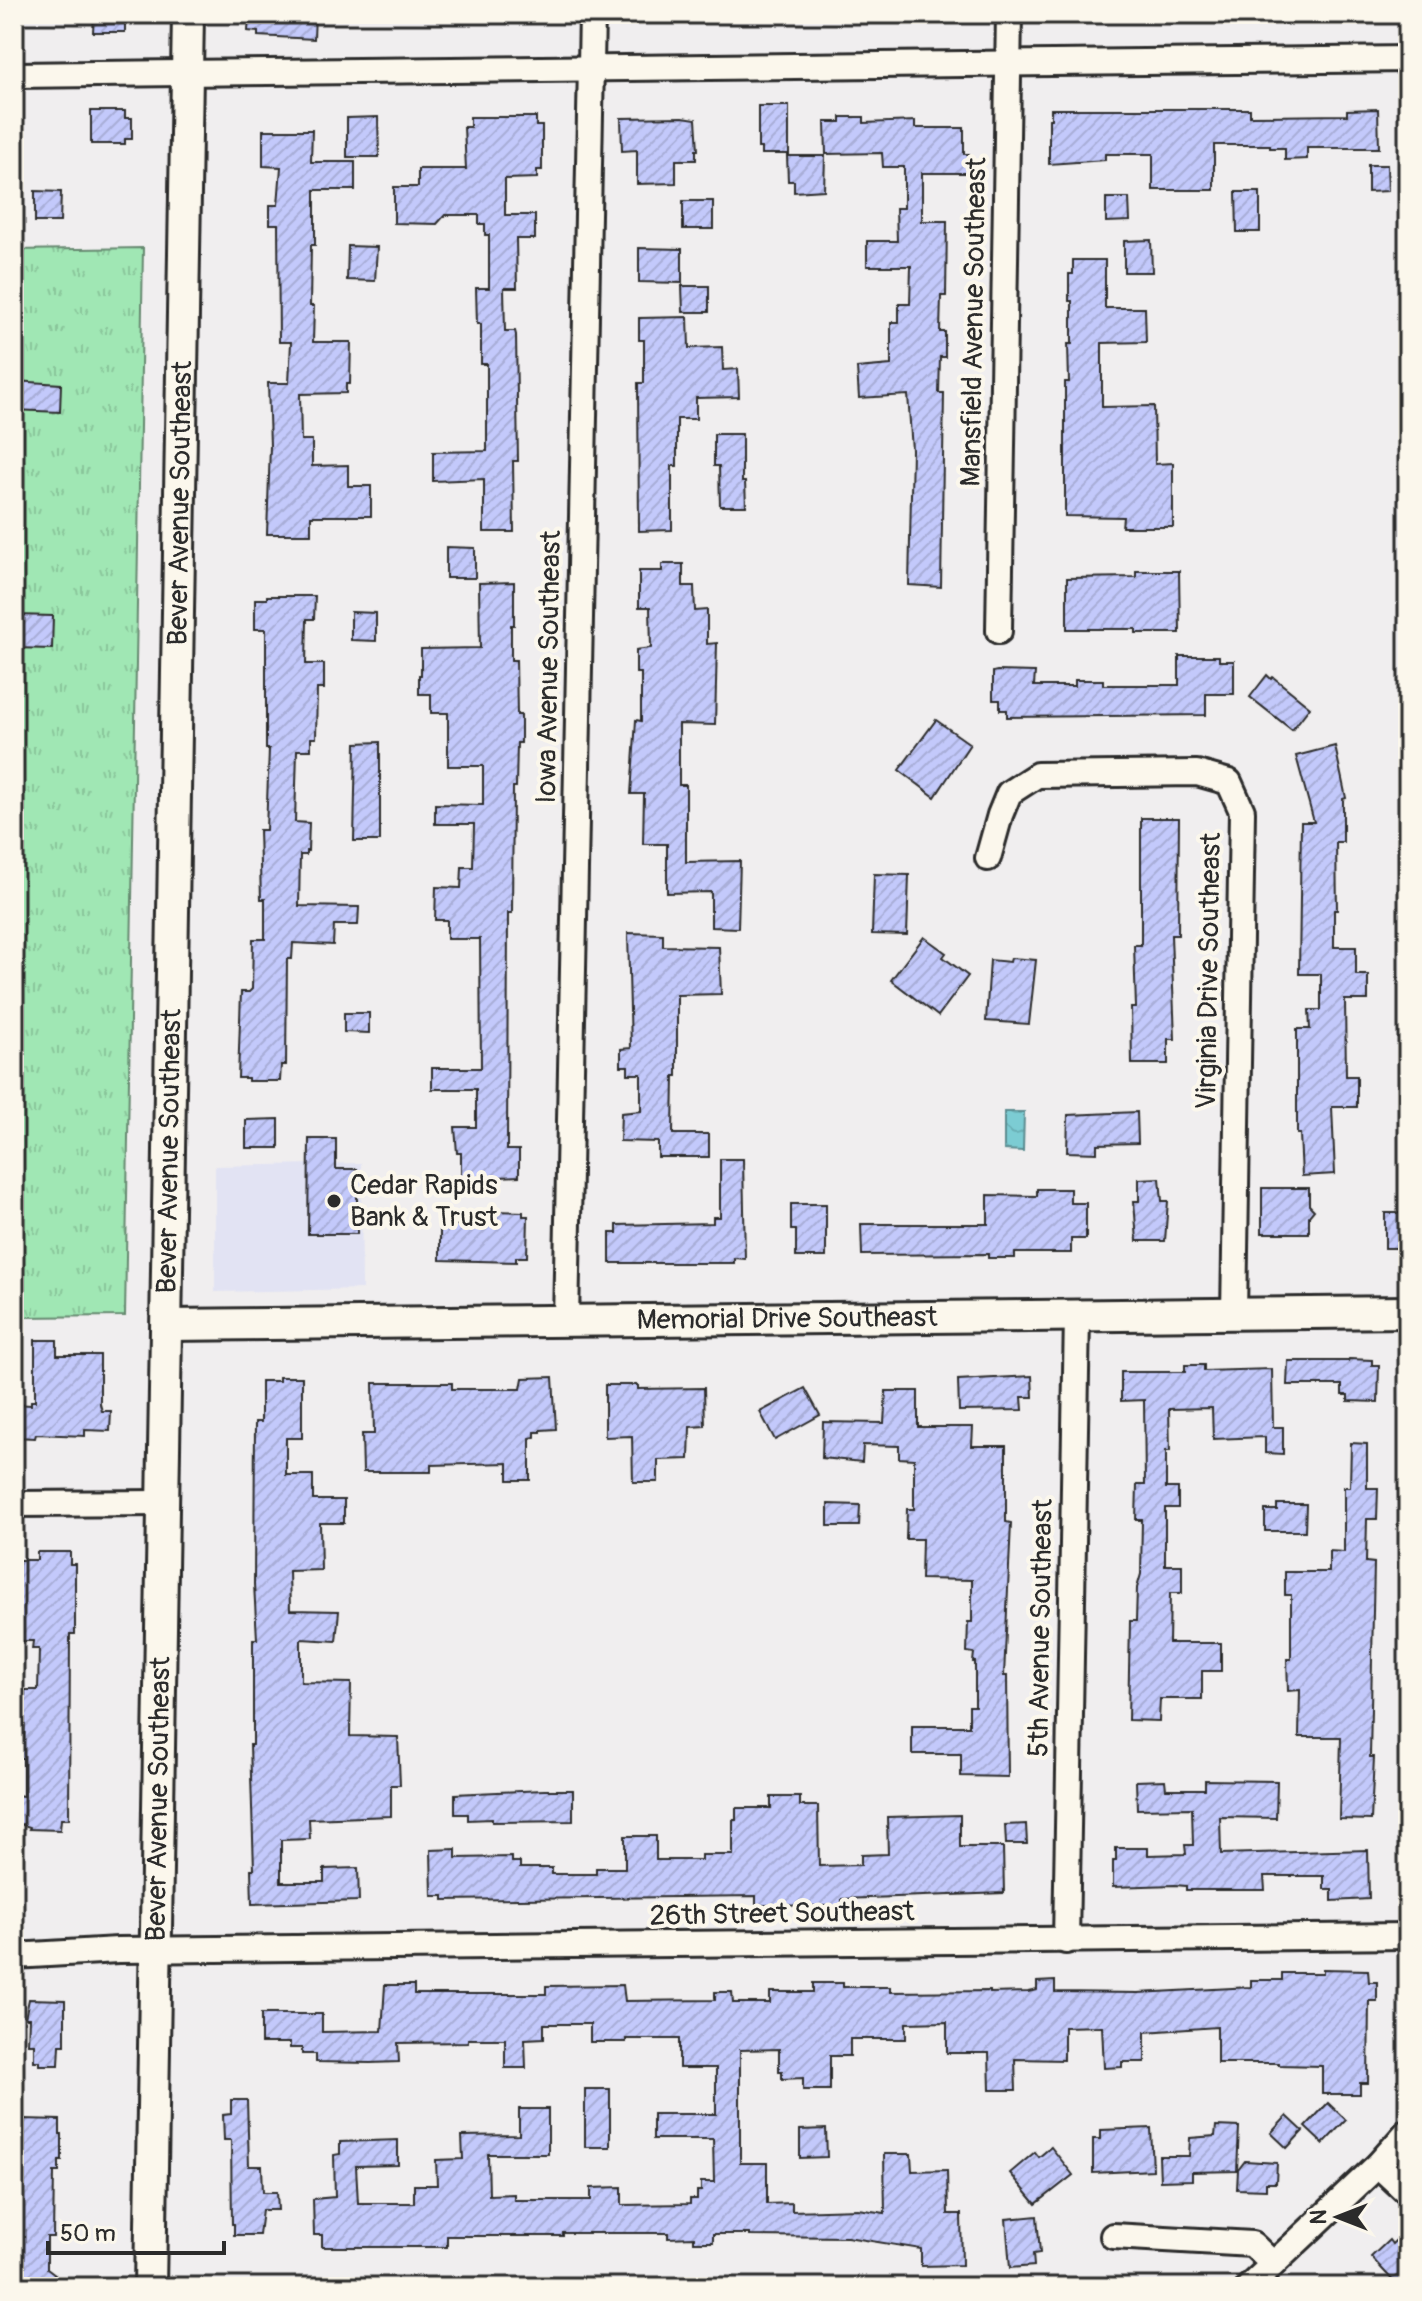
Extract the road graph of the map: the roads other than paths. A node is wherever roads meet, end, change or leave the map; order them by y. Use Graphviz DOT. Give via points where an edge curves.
graph roads {
  1 [pos="188,14"];
  2 [pos="592,14"];
  3 [pos="1009,14"];
  4 [pos="1408,59"];
  5 [pos="1008,65"];
  6 [pos="591,67"];
  7 [pos="187,73"];
  8 [pos="14,75"];
  9 [pos="999,631"];
  10 [pos="988,858"];
  11 [pos="1408,1312"];
  12 [pos="1234,1314"];
  13 [pos="1077,1316"];
  14 [pos="566,1321"];
  15 [pos="167,1325"];
  16 [pos="163,1503"];
  17 [pos="14,1504"];
  18 [pos="1408,1936"];
  19 [pos="1066,1941"];
  20 [pos="156,1950"];
  21 [pos="14,1956"];
  22 [pos="1408,2131"];
  23 [pos="1378,2165"];
  24 [pos="1408,2193"];
  25 [pos="1113,2236"];
  26 [pos="1273,2264"];
  27 [pos="150,2287"];
  28 [pos="1249,2287"];
  1 -- 7 [label="street, Bever Avenue Southeast"];
  2 -- 6 [label="street, Iowa Avenue Southeast"];
  3 -- 5 [label="street, Mansfield Avenue Southeast"];
  4 -- 5 [label="street"];
  5 -- 6 [label="street"];
  5 -- 9 [label="street, Mansfield Avenue Southeast"];
  6 -- 7 [label="street"];
  6 -- 14 [label="street, Iowa Avenue Southeast"];
  7 -- 8 [label="street"];
  7 -- 15 [label="street, Bever Avenue Southeast"];
  10 -- 12 [label="street, Virginia Drive Southeast" via="1009,793 1037,775 1197,773 1229,782 1242,811"];
  11 -- 12 [label="street, Memorial Drive Southeast"];
  12 -- 13 [label="street, Memorial Drive Southeast"];
  13 -- 14 [label="street, Memorial Drive Southeast"];
  13 -- 19 [label="street, 5th Avenue Southeast"];
  14 -- 15 [label="street, Memorial Drive Southeast"];
  15 -- 16 [label="street, Bever Avenue Southeast"];
  16 -- 17 [label="street"];
  16 -- 20 [label="street, Bever Avenue Southeast"];
  18 -- 19 [label="street, 26th Street Southeast"];
  19 -- 20 [label="street, 26th Street Southeast"];
  20 -- 21 [label="street, 26th Street Southeast"];
  20 -- 27 [label="street, Bever Avenue Southeast"];
  22 -- 23 [label="street"];
  23 -- 24 [label="street"];
  23 -- 26 [label="street"];
  25 -- 26 [label="street" via="1252,2244"];
  26 -- 28 [label="street"];
}
